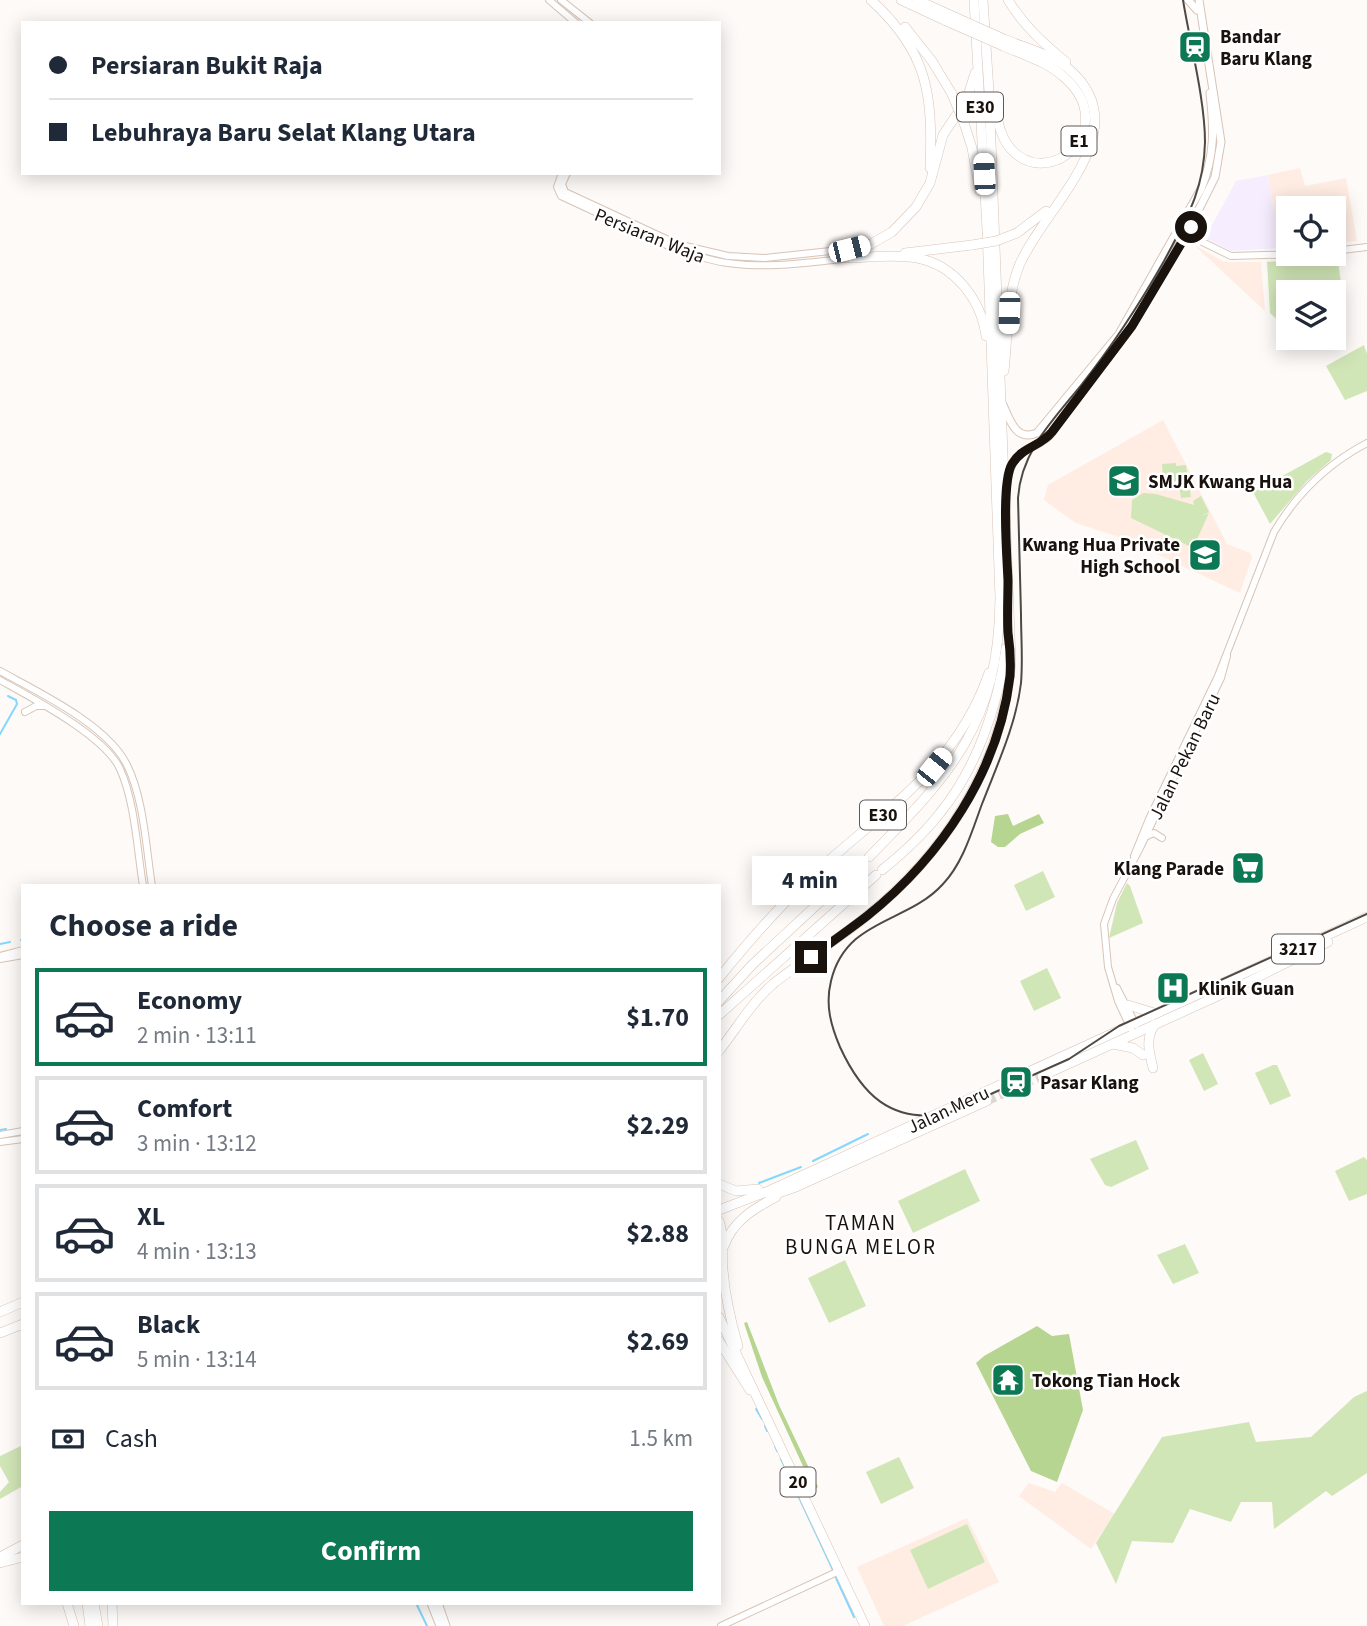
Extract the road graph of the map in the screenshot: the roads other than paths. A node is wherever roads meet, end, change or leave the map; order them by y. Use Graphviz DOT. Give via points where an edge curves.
graph roads {
  1 [pos="548,0"];
  2 [pos="561,0"];
  3 [pos="871,0"];
  4 [pos="877,0"];
  5 [pos="901,0"];
  6 [pos="920,0"];
  7 [pos="974,0"];
  8 [pos="983,0"];
  9 [pos="1008,0"];
  10 [pos="1188,0"];
  11 [pos="1197,0"];
  12 [pos="1197,10"];
  13 [pos="943,14"];
  14 [pos="574,21"];
  15 [pos="587,21"];
  16 [pos="1003,42"];
  17 [pos="977,61"];
  18 [pos="989,91"];
  19 [pos="1097,119"];
  20 [pos="561,175"];
  21 [pos="566,175"];
  22 [pos="1066,190"];
  23 [pos="927,191"];
  24 [pos="985,202"];
  25 [pos="1178,230"];
  26 [pos="1186,234"];
  27 [pos="1367,247"];
  28 [pos="1346,250"];
  29 [pos="850,254"];
  30 [pos="1276,255"];
  31 [pos="886,257"];
  32 [pos="992,379"];
  33 [pos="1001,401"];
  34 [pos="1030,436"];
  35 [pos="1367,443"];
  36 [pos="1031,446"];
  37 [pos="1005,524"];
  38 [pos="1000,622"];
  39 [pos="1008,632"];
  40 [pos="1227,654"];
  41 [pos="0,671"];
  42 [pos="0,680"];
  43 [pos="23,693"];
  44 [pos="32,698"];
  45 [pos="46,707"];
  46 [pos="82,720"];
  47 [pos="1144,838"];
  48 [pos="1162,838"];
  49 [pos="1134,856"];
  50 [pos="143,884"];
  51 [pos="152,884"];
  52 [pos="1367,917"];
  53 [pos="1367,923"];
  54 [pos="21,950"];
  55 [pos="0,955"];
  56 [pos="21,955"];
  57 [pos="1284,964"];
  58 [pos="721,976"];
  59 [pos="1113,980"];
  60 [pos="1228,980"];
  61 [pos="721,999"];
  62 [pos="1128,1005"];
  63 [pos="721,1013"];
  64 [pos="1154,1013"];
  65 [pos="1176,1014"];
  66 [pos="1125,1015"];
  67 [pos="1134,1028"];
  68 [pos="1119,1030"];
  69 [pos="1109,1045"];
  70 [pos="721,1048"];
  71 [pos="1143,1055"];
  72 [pos="1153,1068"];
  73 [pos="1042,1076"];
  74 [pos="987,1101"];
  75 [pos="21,1131"];
  76 [pos="0,1135"];
  77 [pos="21,1139"];
  78 [pos="0,1142"];
  79 [pos="797,1182"];
  80 [pos="721,1185"];
  81 [pos="721,1209"];
  82 [pos="721,1218"];
  83 [pos="721,1226"];
  84 [pos="722,1252"];
  85 [pos="21,1303"];
  86 [pos="0,1311"];
  87 [pos="721,1321"];
  88 [pos="21,1325"];
  89 [pos="0,1333"];
  90 [pos="721,1344"];
  91 [pos="757,1393"];
  92 [pos="21,1540"];
  93 [pos="21,1546"];
  94 [pos="0,1550"];
  95 [pos="0,1557"];
  96 [pos="21,1558"];
  97 [pos="0,1563"];
  98 [pos="839,1571"];
  99 [pos="68,1605"];
  100 [pos="86,1605"];
  101 [pos="94,1605"];
  102 [pos="113,1605"];
  103 [pos="432,1605"];
  104 [pos="439,1605"];
  105 [pos="74,1626"];
  106 [pos="90,1626"];
  107 [pos="98,1626"];
  108 [pos="113,1626"];
  109 [pos="440,1626"];
  110 [pos="446,1626"];
  111 [pos="721,1626"];
  112 [pos="865,1626"];
  1 -- 14 [label="street"];
  2 -- 15 [label="street"];
  3 -- 23 [label="highway" via="902,32 921,65 928,114"];
  4 -- 24 [label="highway, bridge" via="914,38 952,94"];
  5 -- 13 [label="highway"];
  6 -- 13 [label="highway"];
  7 -- 17 [label="highway, E30"];
  8 -- 18 [label="highway, E30"];
  9 -- 19 [label="highway" via="1037,38 1083,78 1095,101"];
  10 -- 12 [label="main road"];
  11 -- 12 [label="main road"];
  11 -- 26 [label="main road" via="1221,142 1215,177"];
  12 -- 25 [label="main road" via="1213,154 1201,189"];
  13 -- 16 [label="highway, bridge"];
  16 -- 18 [label="highway, E1" via="1048,66 1075,88 1086,110 1079,142 1054,161 1032,161 1018,155 1001,132"];
  16 -- 19 [label="highway" via="1071,71 1086,91"];
  17 -- 23 [label="highway" via="967,99 943,135"];
  17 -- 24 [label="highway, E30"];
  18 -- 33 [label="highway, E30"];
  19 -- 22 [label="highway, E30" via="1091,148"];
  20 -- 29 [label="street, Persiaran Waja" via="557,187 561,196 693,255 759,265"];
  21 -- 29 [label="street, Persiaran Waja" via="562,184 565,192 677,244 744,258"];
  22 -- 31 [label="highway, bridge" via="1038,219 996,241"];
  22 -- 33 [label="highway, E30" via="1019,265 1009,313"];
  23 -- 29 [label="highway" via="892,232"];
  24 -- 32 [label="highway, E30"];
  25 -- 26 [label="street"];
  25 -- 34 [label="main road" via="1119,334 1041,431"];
  26 -- 30 [label="street" via="1231,256"];
  26 -- 36 [label="main road" via="1132,326 1049,436"];
  27 -- 28 [label="street"];
  29 -- 31 [label="highway"];
  31 -- 32 [label="highway" via="929,261 962,285 979,310"];
  32 -- 38 [label="highway, E30"];
  33 -- 34 [label="main road" via="1016,431"];
  33 -- 37 [label="highway, E30"];
  34 -- 36 [label="main road" via="1023,441"];
  35 -- 40 [label="street, Jalan Pekan Baru" via="1338,459 1284,515"];
  36 -- 37 [label="main road" via="1008,472"];
  37 -- 39 [label="highway, E30"];
  38 -- 58 [label="highway, E30" via="988,677 950,748 914,787 814,874"];
  38 -- 61 [label="highway, E30" via="990,684 965,746 947,774"];
  39 -- 63 [label="highway, E30" via="993,705 969,768 941,813"];
  39 -- 70 [label="highway, E30" via="1010,677 999,728 962,811 887,898 773,984"];
  40 -- 47 [label="street, Jalan Pekan Baru" via="1221,678"];
  40 -- 49 [label="street, Jalan Pekan Baru"];
  41 -- 44 [label="street"];
  41 -- 46 [label="street"];
  42 -- 43 [label="street"];
  43 -- 44 [label="street"];
  43 -- 45 [label="street" via="24,712"];
  44 -- 45 [label="street"];
  44 -- 46 [label="street" via="42,698"];
  45 -- 50 [label="street" via="107,748 119,767 128,789"];
  46 -- 51 [label="street" via="114,745 127,764"];
  47 -- 48 [label="street" via="1154,833"];
  47 -- 49 [label="street, Jalan Pekan Baru"];
  49 -- 59 [label="street, Jalan Pekan Baru" via="1104,924 1105,954"];
  52 -- 60 [label="highway, Jalan Meru / 3217"];
  53 -- 57 [label="highway, Jalan Meru / 3217"];
  54 -- 55 [label="street"];
  55 -- 56 [label="street"];
  57 -- 60 [label="highway" via="1239,982"];
  57 -- 65 [label="highway, Jalan Meru / 3217"];
  59 -- 62 [label="street, Jalan Pekan Baru"];
  59 -- 66 [label="street, Jalan Pekan Baru"];
  60 -- 64 [label="highway, Jalan Meru / 3217"];
  62 -- 64 [label="highway"];
  62 -- 67 [label="street, Jalan Pekan Baru"];
  64 -- 67 [label="highway, Jalan Meru / 3217"];
  65 -- 67 [label="highway, Jalan Meru / 3217"];
  65 -- 72 [label="highway" via="1158,1022 1151,1031 1148,1048"];
  66 -- 67 [label="street, Jalan Pekan Baru"];
  66 -- 68 [label="highway"];
  67 -- 68 [label="highway, Jalan Meru / 3217"];
  67 -- 69 [label="highway, Jalan Meru / 3217"];
  68 -- 79 [label="highway, Jalan Meru / 3217"];
  69 -- 71 [label="highway" via="1133,1048"];
  69 -- 73 [label="highway, Jalan Meru / 3217"];
  74 -- 79 [label="highway, Jalan Meru / 3217"];
  75 -- 76 [label="street"];
  77 -- 78 [label="street"];
  79 -- 80 [label="highway" via="749,1192"];
  79 -- 81 [label="highway, Jalan Meru / 3217"];
  79 -- 82 [label="highway, Jalan Meru / 3217"];
  79 -- 84 [label="highway" via="743,1217"];
  83 -- 84 [label="highway"];
  84 -- 91 [label="highway" via="731,1321"];
  85 -- 86 [label="highway"];
  87 -- 91 [label="highway, 20"];
  88 -- 89 [label="highway"];
  90 -- 91 [label="highway" via="748,1388"];
  91 -- 98 [label="highway, 20"];
  92 -- 94 [label="highway"];
  93 -- 95 [label="highway"];
  96 -- 97 [label="highway"];
  98 -- 111 [label="street"];
  98 -- 112 [label="highway, 20"];
  99 -- 105 [label="highway"];
  100 -- 106 [label="highway"];
  101 -- 107 [label="highway"];
  102 -- 108 [label="highway"];
  103 -- 109 [label="main road"];
  104 -- 110 [label="main road"];
}
